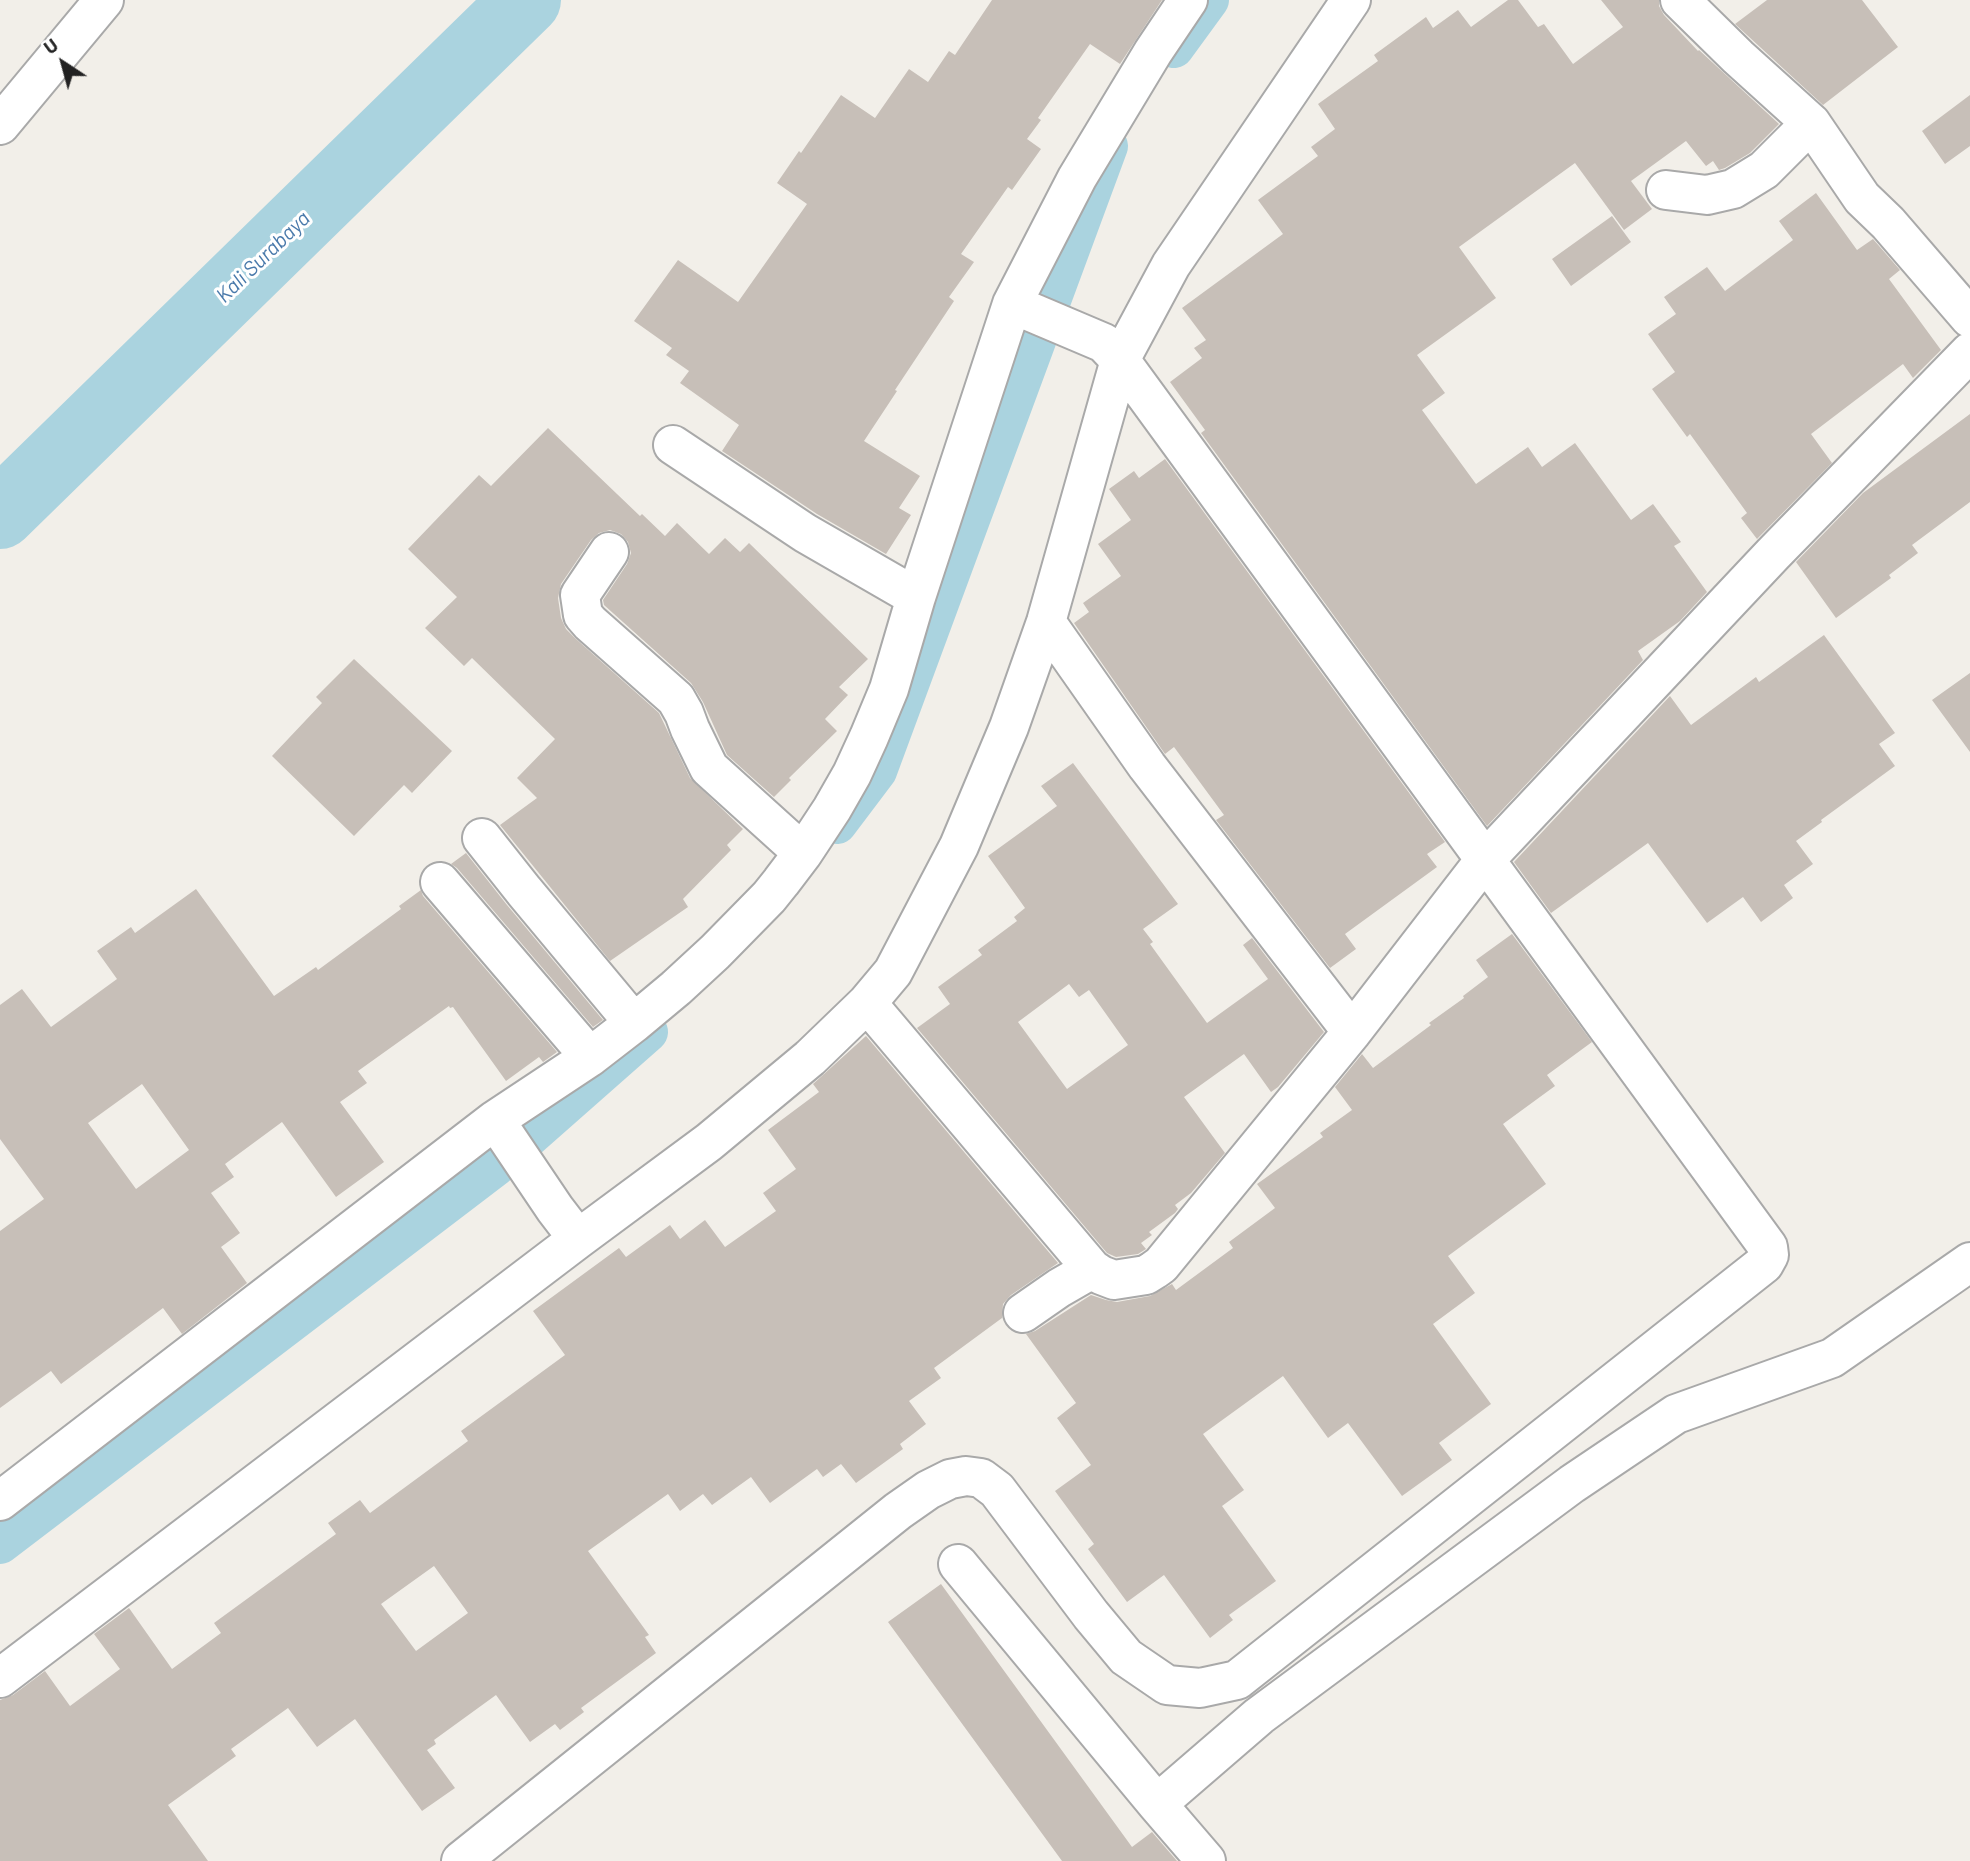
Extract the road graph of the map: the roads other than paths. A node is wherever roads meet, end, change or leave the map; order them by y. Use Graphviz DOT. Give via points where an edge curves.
graph roads {
  1 [pos="104,0"];
  2 [pos="1188,0"];
  3 [pos="1351,0"];
  4 [pos="1680,0"];
  5 [pos="1811,123"];
  6 [pos="0,125"];
  7 [pos="1666,190"];
  8 [pos="1018,307"];
  9 [pos="1970,318"];
  10 [pos="1112,352"];
  11 [pos="1970,352"];
  12 [pos="673,445"];
  13 [pos="609,552"];
  14 [pos="916,597"];
  15 [pos="1046,622"];
  16 [pos="482,838"];
  17 [pos="803,853"];
  18 [pos="1484,861"];
  19 [pos="440,882"];
  20 [pos="867,1003"];
  21 [pos="634,1023"];
  22 [pos="1352,1032"];
  23 [pos="590,1057"];
  24 [pos="499,1126"];
  25 [pos="566,1224"];
  26 [pos="1970,1262"];
  27 [pos="1092,1269"];
  28 [pos="1023,1313"];
  29 [pos="0,1501"];
  30 [pos="958,1564"];
  31 [pos="0,1678"];
  32 [pos="1157,1804"];
  33 [pos="461,1861"];
  34 [pos="1206,1861"];
  1 -- 6 [label="street"];
  2 -- 8 [label="street" via="1077,178"];
  3 -- 10 [label="street"];
  4 -- 5 [label="street"];
  5 -- 7 [label="street" via="1764,170 1733,189 1707,195"];
  5 -- 9 [label="street" via="1861,198"];
  8 -- 10 [label="street"];
  8 -- 14 [label="street"];
  10 -- 15 [label="street"];
  10 -- 18 [label="street"];
  11 -- 18 [label="street"];
  12 -- 14 [label="street" via="805,533"];
  13 -- 17 [label="street" via="580,595 583,615 676,699 709,768"];
  14 -- 17 [label="street" via="869,737 852,774"];
  15 -- 20 [label="street" via="1009,727 959,846 892,972"];
  15 -- 22 [label="street" via="1147,766"];
  16 -- 21 [label="street"];
  17 -- 21 [label="street" via="743,925"];
  18 -- 22 [label="street"];
  18 -- 33 [label="street" via="1769,1247 1764,1264 1237,1680 1200,1688 1167,1685 1126,1657 997,1490 981,1478 950,1479 898,1511"];
  19 -- 23 [label="street"];
  20 -- 25 [label="street" via="810,1058 709,1142"];
  20 -- 27 [label="street"];
  21 -- 23 [label="street"];
  22 -- 27 [label="street" via="1161,1265 1146,1275 1114,1280"];
  23 -- 24 [label="street"];
  24 -- 25 [label="street"];
  24 -- 29 [label="street"];
  25 -- 31 [label="street"];
  26 -- 32 [label="street" via="1832,1358 1676,1414 1572,1483 1259,1716"];
  27 -- 28 [label="street"];
  30 -- 32 [label="street"];
  32 -- 34 [label="street"];
}
